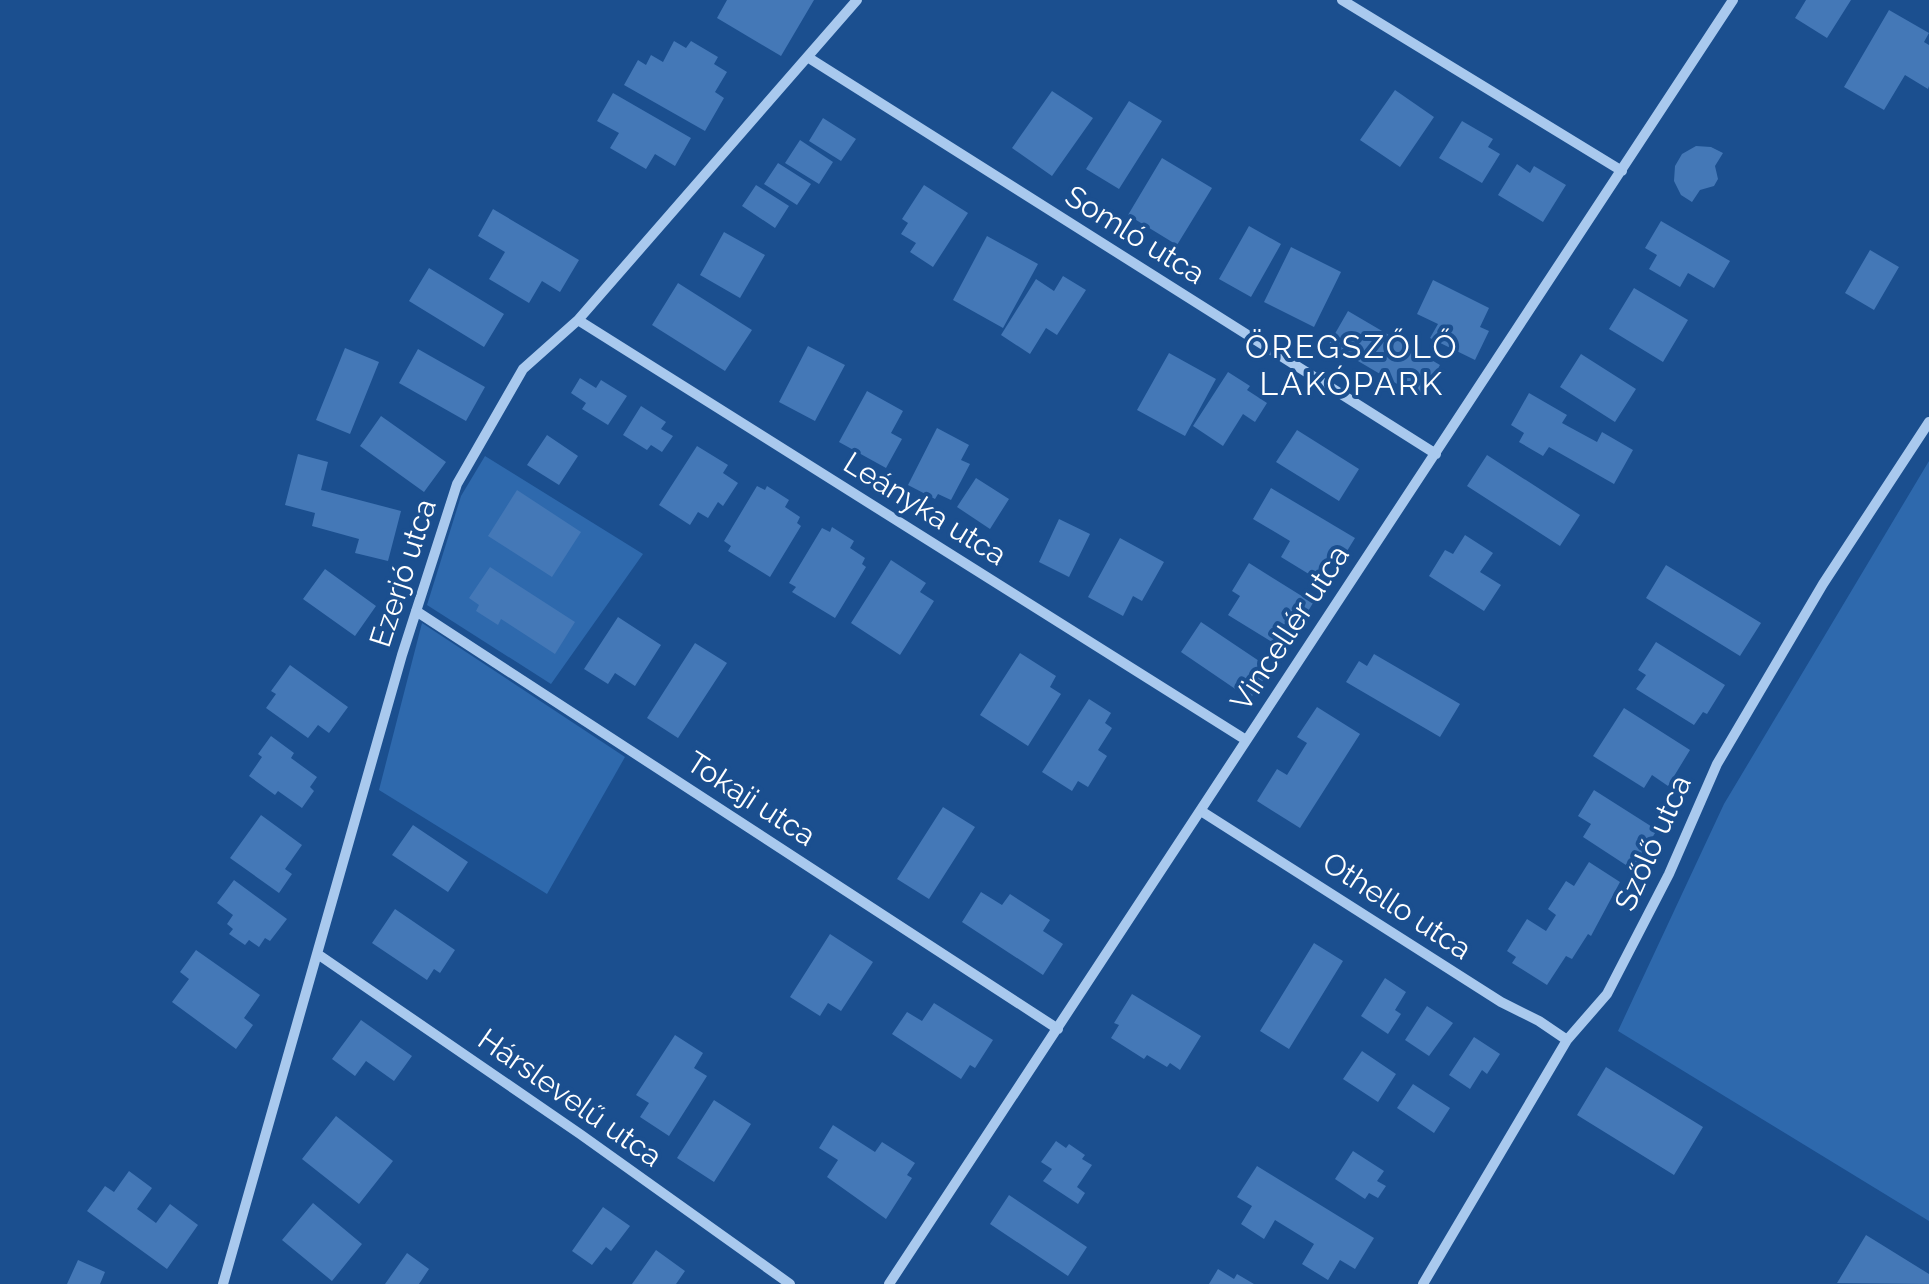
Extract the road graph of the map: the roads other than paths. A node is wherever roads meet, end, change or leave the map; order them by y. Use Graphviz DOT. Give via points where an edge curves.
graph roads {
  1 [pos="857,0"];
  2 [pos="1342,0"];
  3 [pos="1733,0"];
  4 [pos="808,58"];
  5 [pos="1622,171"];
  6 [pos="578,320"];
  7 [pos="1929,422"];
  8 [pos="1436,454"];
  9 [pos="416,611"];
  10 [pos="1246,740"];
  11 [pos="1201,811"];
  12 [pos="319,955"];
  13 [pos="1058,1029"];
  14 [pos="1567,1040"];
  15 [pos="224,1284"];
  16 [pos="790,1284"];
  17 [pos="889,1284"];
  18 [pos="1424,1284"];
  1 -- 4 [label="street, Ezerjó utca"];
  2 -- 5 [label="street"];
  3 -- 5 [label="street, Vincellér utca"];
  4 -- 6 [label="street, Ezerjó utca"];
  4 -- 8 [label="street, Somló utca"];
  5 -- 8 [label="street, Vincellér utca"];
  6 -- 9 [label="street, Ezerjó utca" via="523,369 457,484"];
  6 -- 10 [label="street, Leányka utca"];
  7 -- 14 [label="street, Szőlő utca" via="1716,764 1670,874 1607,994"];
  8 -- 10 [label="street, Vincellér utca"];
  9 -- 12 [label="street, Ezerjó utca"];
  9 -- 13 [label="street, Tokaji utca"];
  10 -- 11 [label="street, Vincellér utca"];
  11 -- 13 [label="street, Vincellér utca"];
  11 -- 14 [label="street, Othello utca"];
  12 -- 15 [label="street, Ezerjó utca"];
  12 -- 16 [label="street, Hárslevelű utca"];
  13 -- 17 [label="street, Vincellér utca"];
  14 -- 18 [label="street, Szőlő utca"];
}
